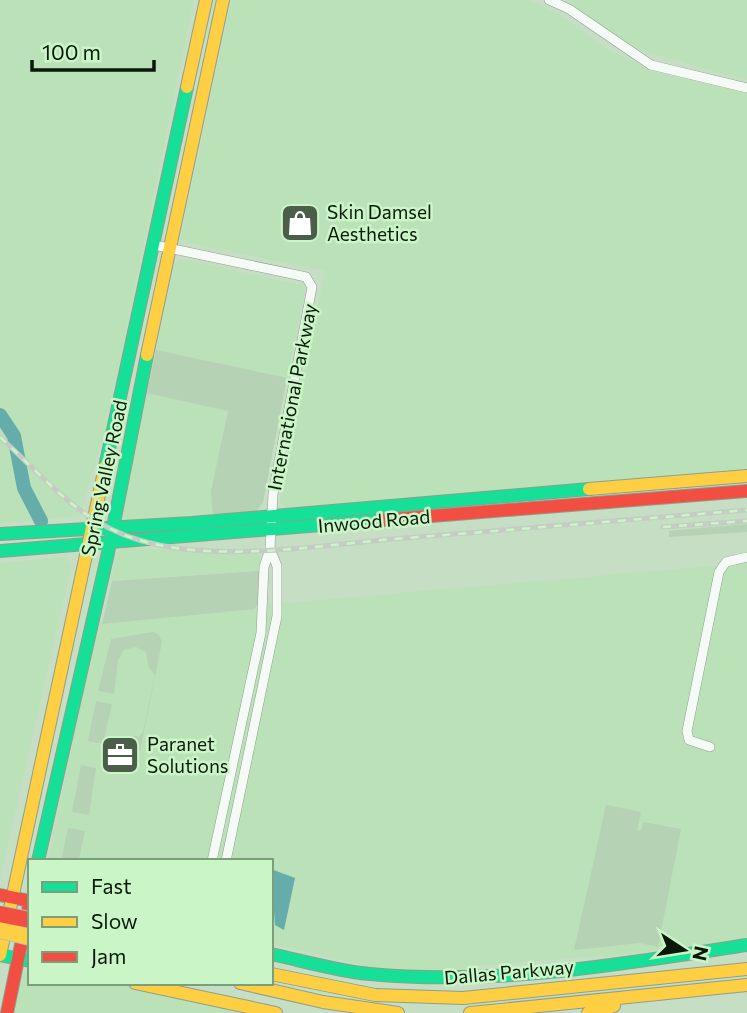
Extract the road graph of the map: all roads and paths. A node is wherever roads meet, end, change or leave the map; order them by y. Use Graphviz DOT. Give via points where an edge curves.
graph roads {
  1 [pos="206,0"];
  2 [pos="223,0"];
  3 [pos="549,0"];
  4 [pos="747,88"];
  5 [pos="161,247"];
  6 [pos="140,351"];
  7 [pos="747,476"];
  8 [pos="704,487"];
  9 [pos="747,491"];
  10 [pos="271,522"];
  11 [pos="0,534"];
  12 [pos="92,536"];
  13 [pos="111,536"];
  14 [pos="270,550"];
  15 [pos="0,551"];
  16 [pos="747,557"];
  17 [pos="77,603"];
  18 [pos="89,628"];
  19 [pos="70,637"];
  20 [pos="75,686"];
  21 [pos="710,747"];
  22 [pos="38,859"];
  23 [pos="212,859"];
  24 [pos="226,859"];
  25 [pos="6,896"];
  26 [pos="28,901"];
  27 [pos="0,914"];
  28 [pos="28,920"];
  29 [pos="28,921"];
  30 [pos="0,930"];
  31 [pos="28,937"];
  32 [pos="747,945"];
  33 [pos="273,954"];
  34 [pos="0,955"];
  35 [pos="24,960"];
  36 [pos="747,969"];
  37 [pos="273,974"];
  38 [pos="144,985"];
  39 [pos="249,985"];
  40 [pos="747,985"];
  41 [pos="660,994"];
  42 [pos="7,1013"];
  43 [pos="276,1013"];
  44 [pos="398,1013"];
  45 [pos="470,1013"];
  46 [pos="589,1013"];
  1 -- 5 [label="main road, Spring Valley Road"];
  2 -- 5 [label="main road, Spring Valley Road"];
  3 -- 4 [label="street" via="651,65"];
  5 -- 6 [label="main road, Spring Valley Road"];
  5 -- 10 [label="street, International Parkway" via="297,275 311,282 312,297 272,494"];
  6 -- 12 [label="main road, Spring Valley Road"];
  6 -- 13 [label="main road, Spring Valley Road"];
  7 -- 8 [label="main road, Inwood Road"];
  8 -- 9 [label="main road, Inwood Road"];
  8 -- 10 [label="main road, Inwood Road"];
  10 -- 13 [label="main road, Inwood Road"];
  10 -- 14 [label="street, International Parkway"];
  11 -- 12 [label="main road, Inwood Road"];
  12 -- 13 [label="main road, Inwood Road"];
  12 -- 15 [label="main road, Inwood Road"];
  12 -- 17 [label="main road, Spring Valley Road"];
  13 -- 18 [label="main road, Spring Valley Road"];
  14 -- 23 [label="street, International Parkway" via="264,567 261,633"];
  14 -- 24 [label="street, International Parkway" via="278,581 275,631"];
  16 -- 21 [label="street" via="726,562 719,572 687,731 689,740"];
  17 -- 18 [label="main road" via="82,612 80,623"];
  17 -- 19 [label="main road, Spring Valley Road"];
  18 -- 20 [label="main road, Spring Valley Road"];
  19 -- 20 [label="main road" via="77,646"];
  19 -- 25 [label="main road, Spring Valley Road"];
  20 -- 22 [label="main road, Spring Valley Road"];
  25 -- 26 [label="main road"];
  25 -- 34 [label="main road, Spring Valley Road"];
  27 -- 28 [label="main road, bridge"];
  29 -- 35 [label="main road"];
  30 -- 31 [label="main road, bridge"];
  32 -- 33 [label="main road, Dallas Parkway" via="453,979 368,974"];
  34 -- 35 [label="main road"];
  35 -- 42 [label="main road"];
  36 -- 37 [label="main road" via="441,998 375,995"];
  38 -- 43 [label="main road"];
  39 -- 44 [label="main road"];
  40 -- 41 [label="main road"];
  41 -- 45 [label="main road"];
  41 -- 46 [label="main road"];
}
